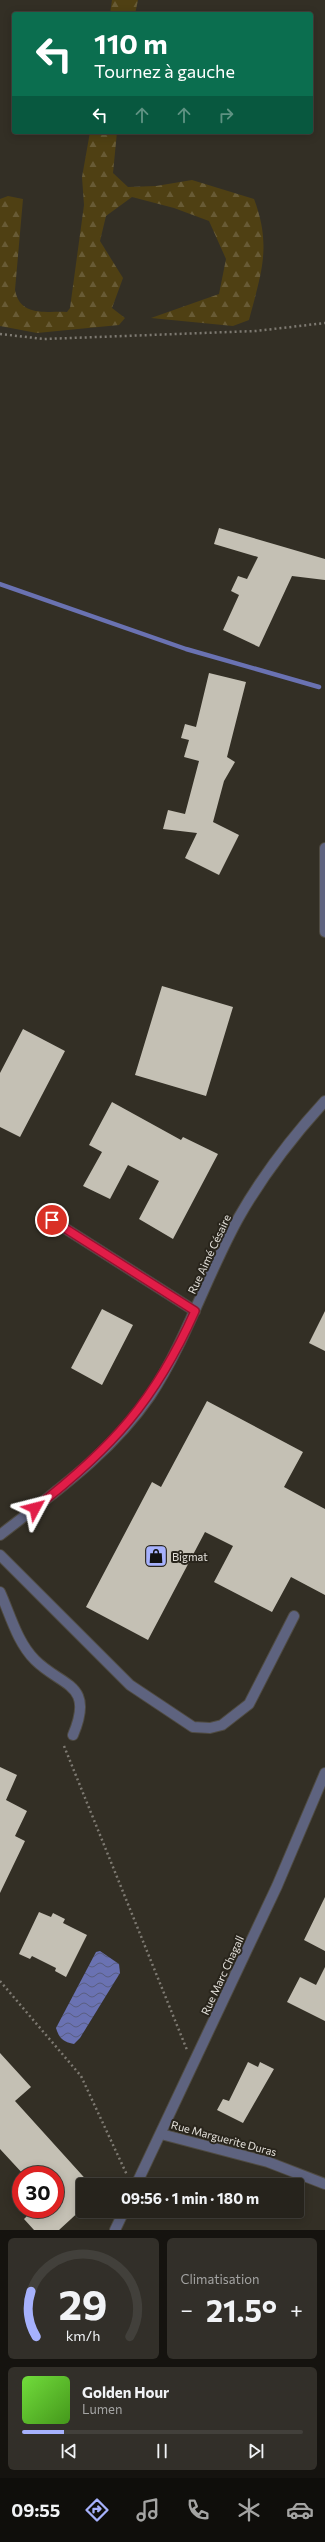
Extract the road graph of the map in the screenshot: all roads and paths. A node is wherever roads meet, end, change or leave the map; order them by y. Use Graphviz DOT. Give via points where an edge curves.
graph roads {
  1 [pos="325,323"];
  2 [pos="0,334"];
  3 [pos="325,848"];
  4 [pos="325,932"];
  5 [pos="325,1101"];
  6 [pos="52,1220"];
  7 [pos="195,1311"];
  8 [pos="0,1535"];
  9 [pos="0,1554"];
  10 [pos="0,1592"];
  11 [pos="294,1616"];
  12 [pos="73,1735"];
  13 [pos="64,1746"];
  14 [pos="325,1773"];
  15 [pos="0,1981"];
  16 [pos="193,2064"];
  17 [pos="161,2134"];
  18 [pos="130,2178"];
  19 [pos="134,2178"];
  20 [pos="325,2184"];
  21 [pos="121,2218"];
  22 [pos="115,2230"];
  1 -- 2 [label="path" via="256,331 60,339"];
  3 -- 4 [label="street"];
  5 -- 7 [label="street, Rue Aimé Césaire" via="295,1133 239,1218"];
  6 -- 7 [label="street"];
  7 -- 8 [label="street, Rue Aimé Césaire" via="167,1368 128,1423 103,1452 71,1481"];
  9 -- 11 [label="street" via="130,1685 193,1726 210,1728 222,1725 249,1704"];
  10 -- 12 [label="street" via="20,1639 35,1660 68,1683 78,1696 80,1718"];
  13 -- 16 [label="path"];
  14 -- 16 [label="street, Rue Marc Chagall" via="277,1886"];
  15 -- 18 [label="path" via="81,2076"];
  16 -- 17 [label="street, Rue Marc Chagall"];
  17 -- 19 [label="street, Rue Marc Chagall"];
  17 -- 20 [label="street, Rue Marguerite Duras" via="268,2162"];
  21 -- 22 [label="street"];
}
